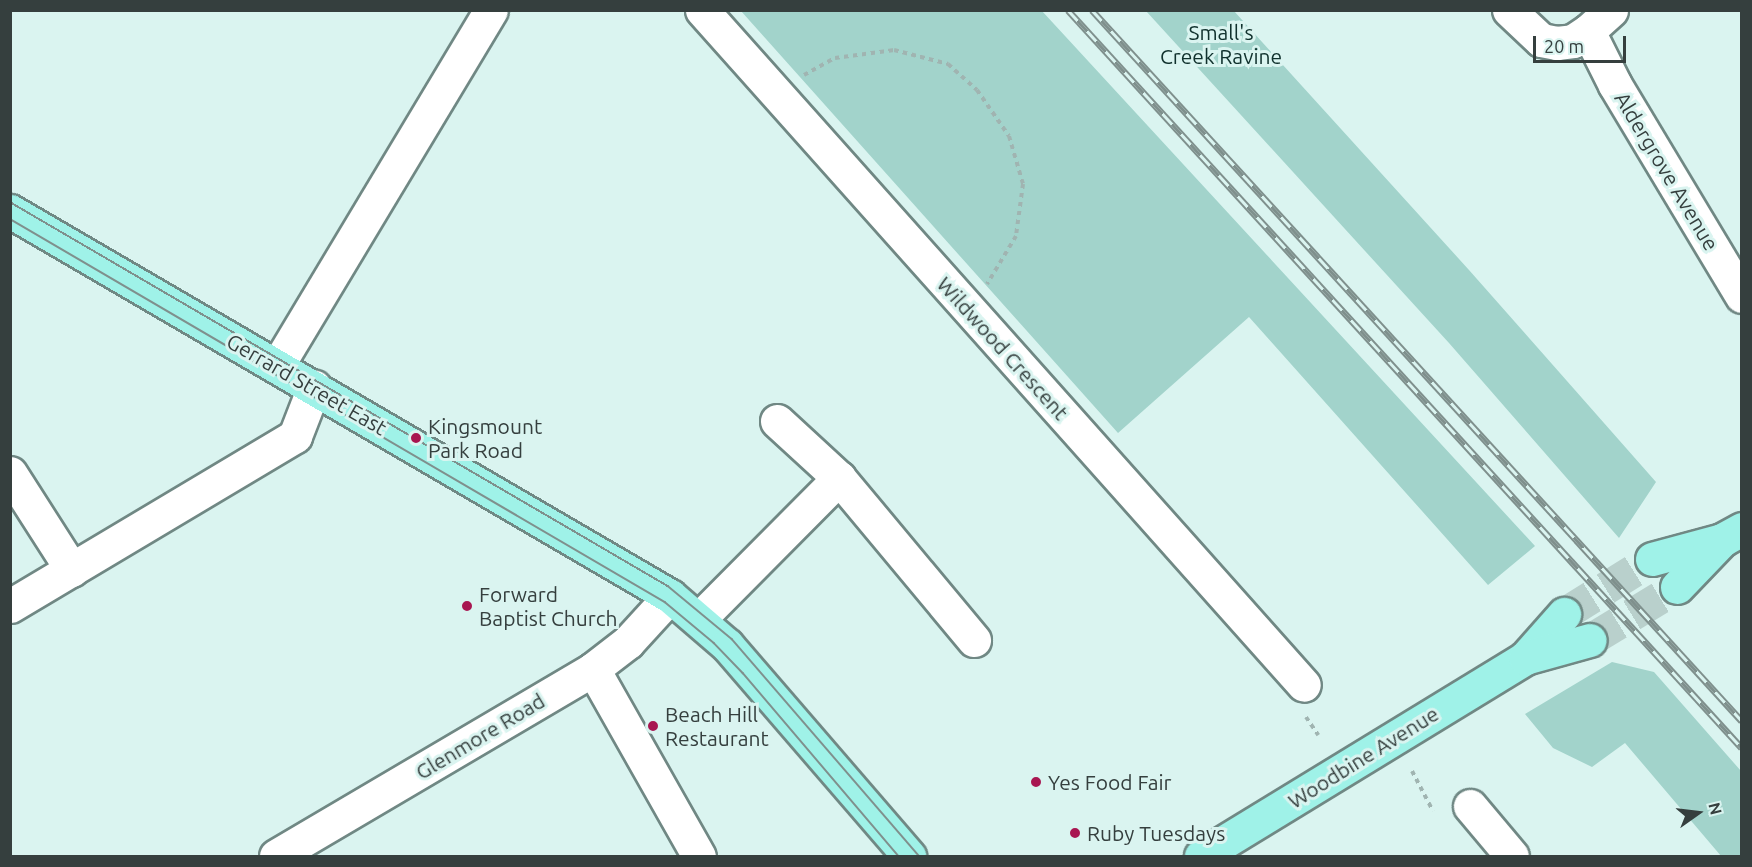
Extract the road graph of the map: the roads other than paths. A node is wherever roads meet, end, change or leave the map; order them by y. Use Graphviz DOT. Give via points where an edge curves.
graph roads {
  1 [pos="491,10"];
  2 [pos="702,10"];
  3 [pos="1509,10"];
  4 [pos="1600,21"];
  5 [pos="10,212"];
  6 [pos="1742,296"];
  7 [pos="276,366"];
  8 [pos="314,387"];
  9 [pos="777,421"];
  10 [pos="10,473"];
  11 [pos="838,478"];
  12 [pos="1732,535"];
  13 [pos="1652,559"];
  14 [pos="72,570"];
  15 [pos="1677,587"];
  16 [pos="670,596"];
  17 [pos="10,606"];
  18 [pos="1564,614"];
  19 [pos="699,619"];
  20 [pos="974,640"];
  21 [pos="1590,640"];
  22 [pos="1525,658"];
  23 [pos="593,669"];
  24 [pos="1305,701"];
  25 [pos="1470,806"];
  26 [pos="276,856"];
  27 [pos="699,856"];
  28 [pos="909,856"];
  29 [pos="1202,856"];
  30 [pos="1512,856"];
  1 -- 7 [label="street"];
  2 -- 24 [label="street, Wildwood Crescent" via="966,307"];
  3 -- 4 [label="street, Aldergrove Avenue" via="1541,40 1573,41"];
  4 -- 6 [label="street, Aldergrove Avenue" via="1616,85"];
  5 -- 7 [label="main road, Gerrard Street East"];
  7 -- 8 [label="main road, Gerrard Street East"];
  8 -- 14 [label="street" via="295,436"];
  8 -- 16 [label="main road, Gerrard Street East"];
  9 -- 11 [label="street"];
  10 -- 14 [label="street"];
  11 -- 19 [label="street" via="721,592"];
  11 -- 20 [label="street"];
  12 -- 13 [label="main road"];
  12 -- 15 [label="main road"];
  14 -- 17 [label="street"];
  16 -- 19 [label="main road, Gerrard Street East"];
  16 -- 23 [label="street, Glenmore Road" via="628,642"];
  18 -- 22 [label="main road, Woodbine Avenue"];
  19 -- 28 [label="main road, Gerrard Street East" via="752,672"];
  21 -- 22 [label="main road, Woodbine Avenue"];
  22 -- 29 [label="main road, Woodbine Avenue"];
  23 -- 26 [label="street, Glenmore Road"];
  23 -- 27 [label="street"];
  25 -- 30 [label="street"];
}
